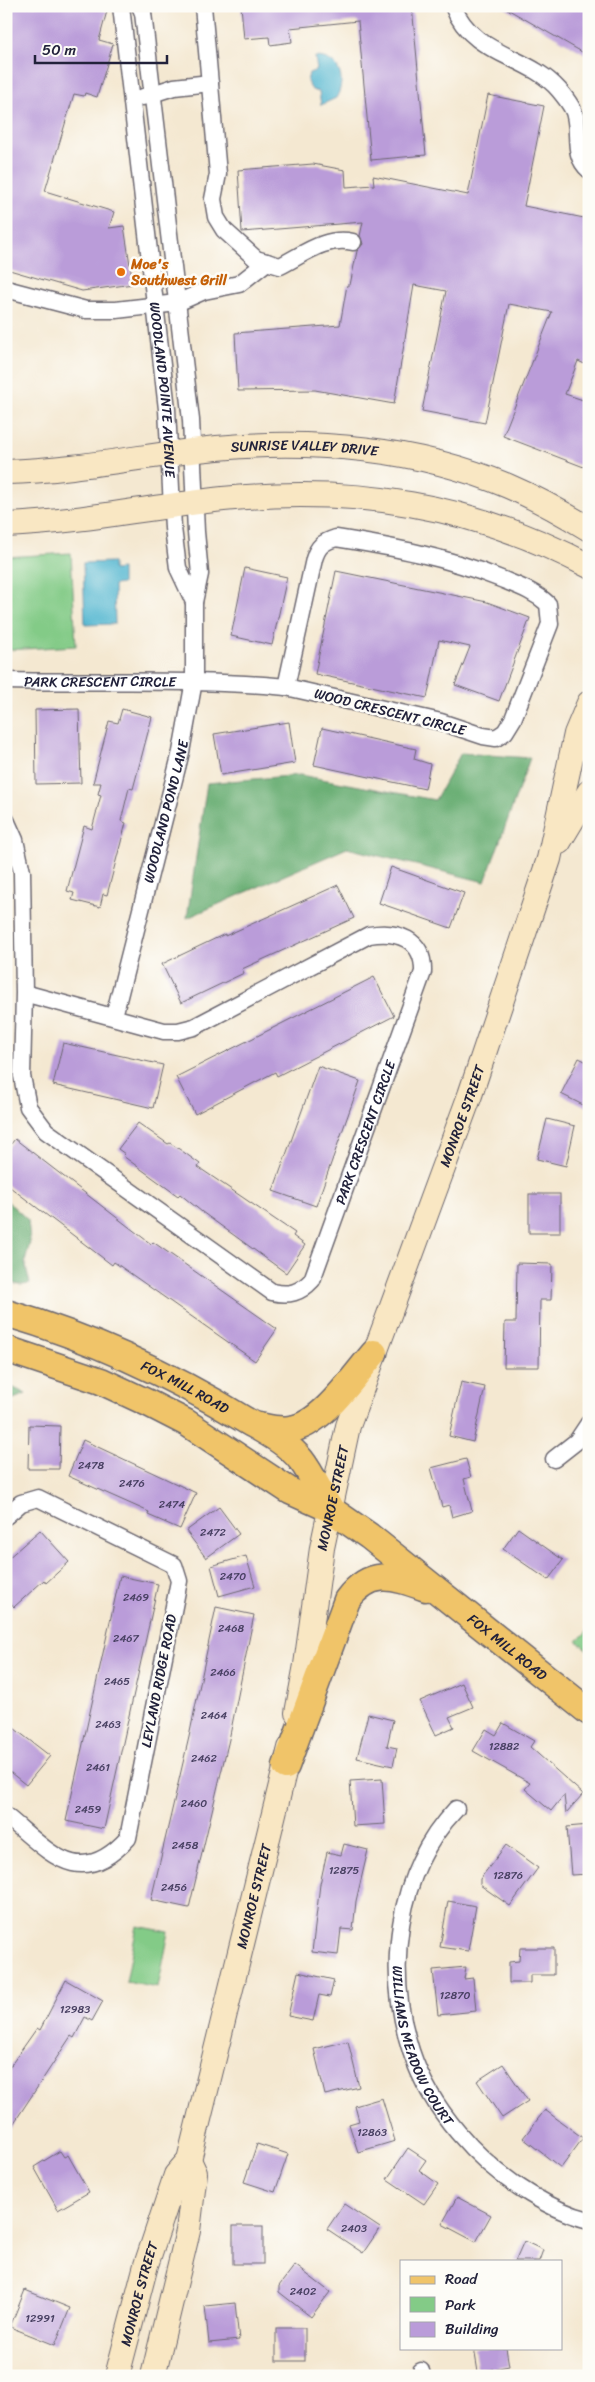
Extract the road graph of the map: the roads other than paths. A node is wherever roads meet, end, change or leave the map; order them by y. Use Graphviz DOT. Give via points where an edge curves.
graph roads {
  1 [pos="121,6"];
  2 [pos="140,6"];
  3 [pos="203,6"];
  4 [pos="454,6"];
  5 [pos="210,83"];
  6 [pos="153,96"];
  7 [pos="131,100"];
  8 [pos="582,116"];
  9 [pos="589,170"];
  10 [pos="353,242"];
  11 [pos="267,262"];
  12 [pos="6,289"];
  13 [pos="177,303"];
  14 [pos="155,306"];
  15 [pos="192,451"];
  16 [pos="169,454"];
  17 [pos="6,472"];
  18 [pos="183,505"];
  19 [pos="6,526"];
  20 [pos="589,528"];
  21 [pos="589,566"];
  22 [pos="194,602"];
  23 [pos="6,681"];
  24 [pos="194,681"];
  25 [pos="286,687"];
  26 [pos="589,703"];
  27 [pos="589,792"];
  28 [pos="6,820"];
  29 [pos="549,859"];
  30 [pos="24,993"];
  31 [pos="114,1016"];
  32 [pos="6,1313"];
  33 [pos="6,1349"];
  34 [pos="374,1353"];
  35 [pos="589,1423"];
  36 [pos="253,1425"];
  37 [pos="554,1459"];
  38 [pos="330,1509"];
  39 [pos="6,1516"];
  40 [pos="441,1593"];
  41 [pos="589,1712"];
  42 [pos="286,1766"];
  43 [pos="456,1809"];
  44 [pos="6,1816"];
  45 [pos="189,2160"];
  46 [pos="589,2220"];
  47 [pos="117,2376"];
  48 [pos="153,2376"];
  1 -- 7 [label="street, WOODLAND POINTE AVENUE"];
  2 -- 6 [label="street, WOODLAND POINTE AVENUE"];
  3 -- 5 [label="street"];
  4 -- 8 [label="street" via="458,18 484,45 549,80"];
  5 -- 6 [label="street" via="174,87"];
  5 -- 11 [label="street" via="218,174 214,199 216,217 234,242 256,259"];
  6 -- 7 [label="street"];
  6 -- 13 [label="street, WOODLAND POINTE AVENUE"];
  7 -- 14 [label="street, WOODLAND POINTE AVENUE"];
  8 -- 9 [label="street" via="578,152 581,164"];
  10 -- 11 [label="street" via="339,239 317,245 280,266"];
  11 -- 13 [label="street" via="239,284 204,291"];
  12 -- 14 [label="street" via="86,310"];
  13 -- 14 [label="street"];
  13 -- 15 [label="street, WOODLAND POINTE AVENUE"];
  14 -- 16 [label="street, WOODLAND POINTE AVENUE"];
  15 -- 16 [label="main road, SUNRISE VALLEY DRIVE"];
  15 -- 18 [label="street, WOODLAND POINTE AVENUE"];
  15 -- 20 [label="main road, SUNRISE VALLEY DRIVE" via="289,446 402,455 456,468 508,486"];
  16 -- 17 [label="main road, SUNRISE VALLEY DRIVE"];
  16 -- 18 [label="street, WOODLAND POINTE AVENUE"];
  18 -- 19 [label="main road"];
  18 -- 21 [label="main road" via="307,495 408,502 507,529"];
  18 -- 22 [label="street, WOODLAND POND LANE" via="200,574"];
  18 -- 22 [label="street, WOODLAND POND LANE" via="178,568"];
  22 -- 24 [label="street, WOODLAND POND LANE"];
  23 -- 24 [label="street, PARK CRESCENT CIRCLE"];
  24 -- 25 [label="street, WOOD CRESCENT CIRCLE"];
  24 -- 31 [label="street, WOODLAND POND LANE" via="163,831"];
  25 -- 25 [label="street, WOOD CRESCENT CIRCLE" via="441,722 496,738 505,732 513,718 550,624 548,604 536,593 468,566 409,550 336,538 325,541 314,559"];
  26 -- 29 [label="main road, MONROE STREET" via="576,734"];
  27 -- 29 [label="main road, MONROE STREET"];
  28 -- 30 [label="street, PARK CRESCENT CIRCLE" via="15,840 22,872"];
  29 -- 34 [label="main road, MONROE STREET" via="470,1095"];
  30 -- 31 [label="street, PARK CRESCENT CIRCLE"];
  30 -- 31 [label="street, PARK CRESCENT CIRCLE" via="24,1091 28,1106 46,1131 272,1292 285,1295 304,1288 312,1280 423,972 423,960 416,947 405,937 384,932 369,935 194,1027 178,1031 164,1031"];
  32 -- 36 [label="main road, FOX MILL ROAD" via="56,1328 162,1372"];
  33 -- 38 [label="main road, FOX MILL ROAD" via="92,1378 148,1403 187,1423 290,1491"];
  34 -- 36 [label="main road" via="309,1423 281,1430"];
  34 -- 38 [label="main road, MONROE STREET" via="348,1426"];
  35 -- 37 [label="street" via="577,1441"];
  36 -- 38 [label="main road, FOX MILL ROAD" via="282,1442 300,1459"];
  38 -- 40 [label="main road, FOX MILL ROAD"];
  38 -- 42 [label="main road, MONROE STREET" via="306,1665"];
  39 -- 44 [label="street, LEYLAND RIDGE ROAD" via="21,1503 38,1498 174,1565 179,1581 128,1838 114,1854 83,1866 58,1858"];
  40 -- 41 [label="main road, FOX MILL ROAD"];
  40 -- 42 [label="main road" via="380,1576 357,1586 347,1600"];
  42 -- 45 [label="main road, MONROE STREET"];
  43 -- 46 [label="street, WILLIAMS MEADOW COURT" via="423,1854 412,1879 400,1933 399,1984 412,2052 446,2116 483,2160 514,2185 548,2204"];
  45 -- 47 [label="main road, MONROE STREET" via="176,2175 146,2265"];
  45 -- 48 [label="main road, MONROE STREET" via="195,2173 188,2231"];
}
